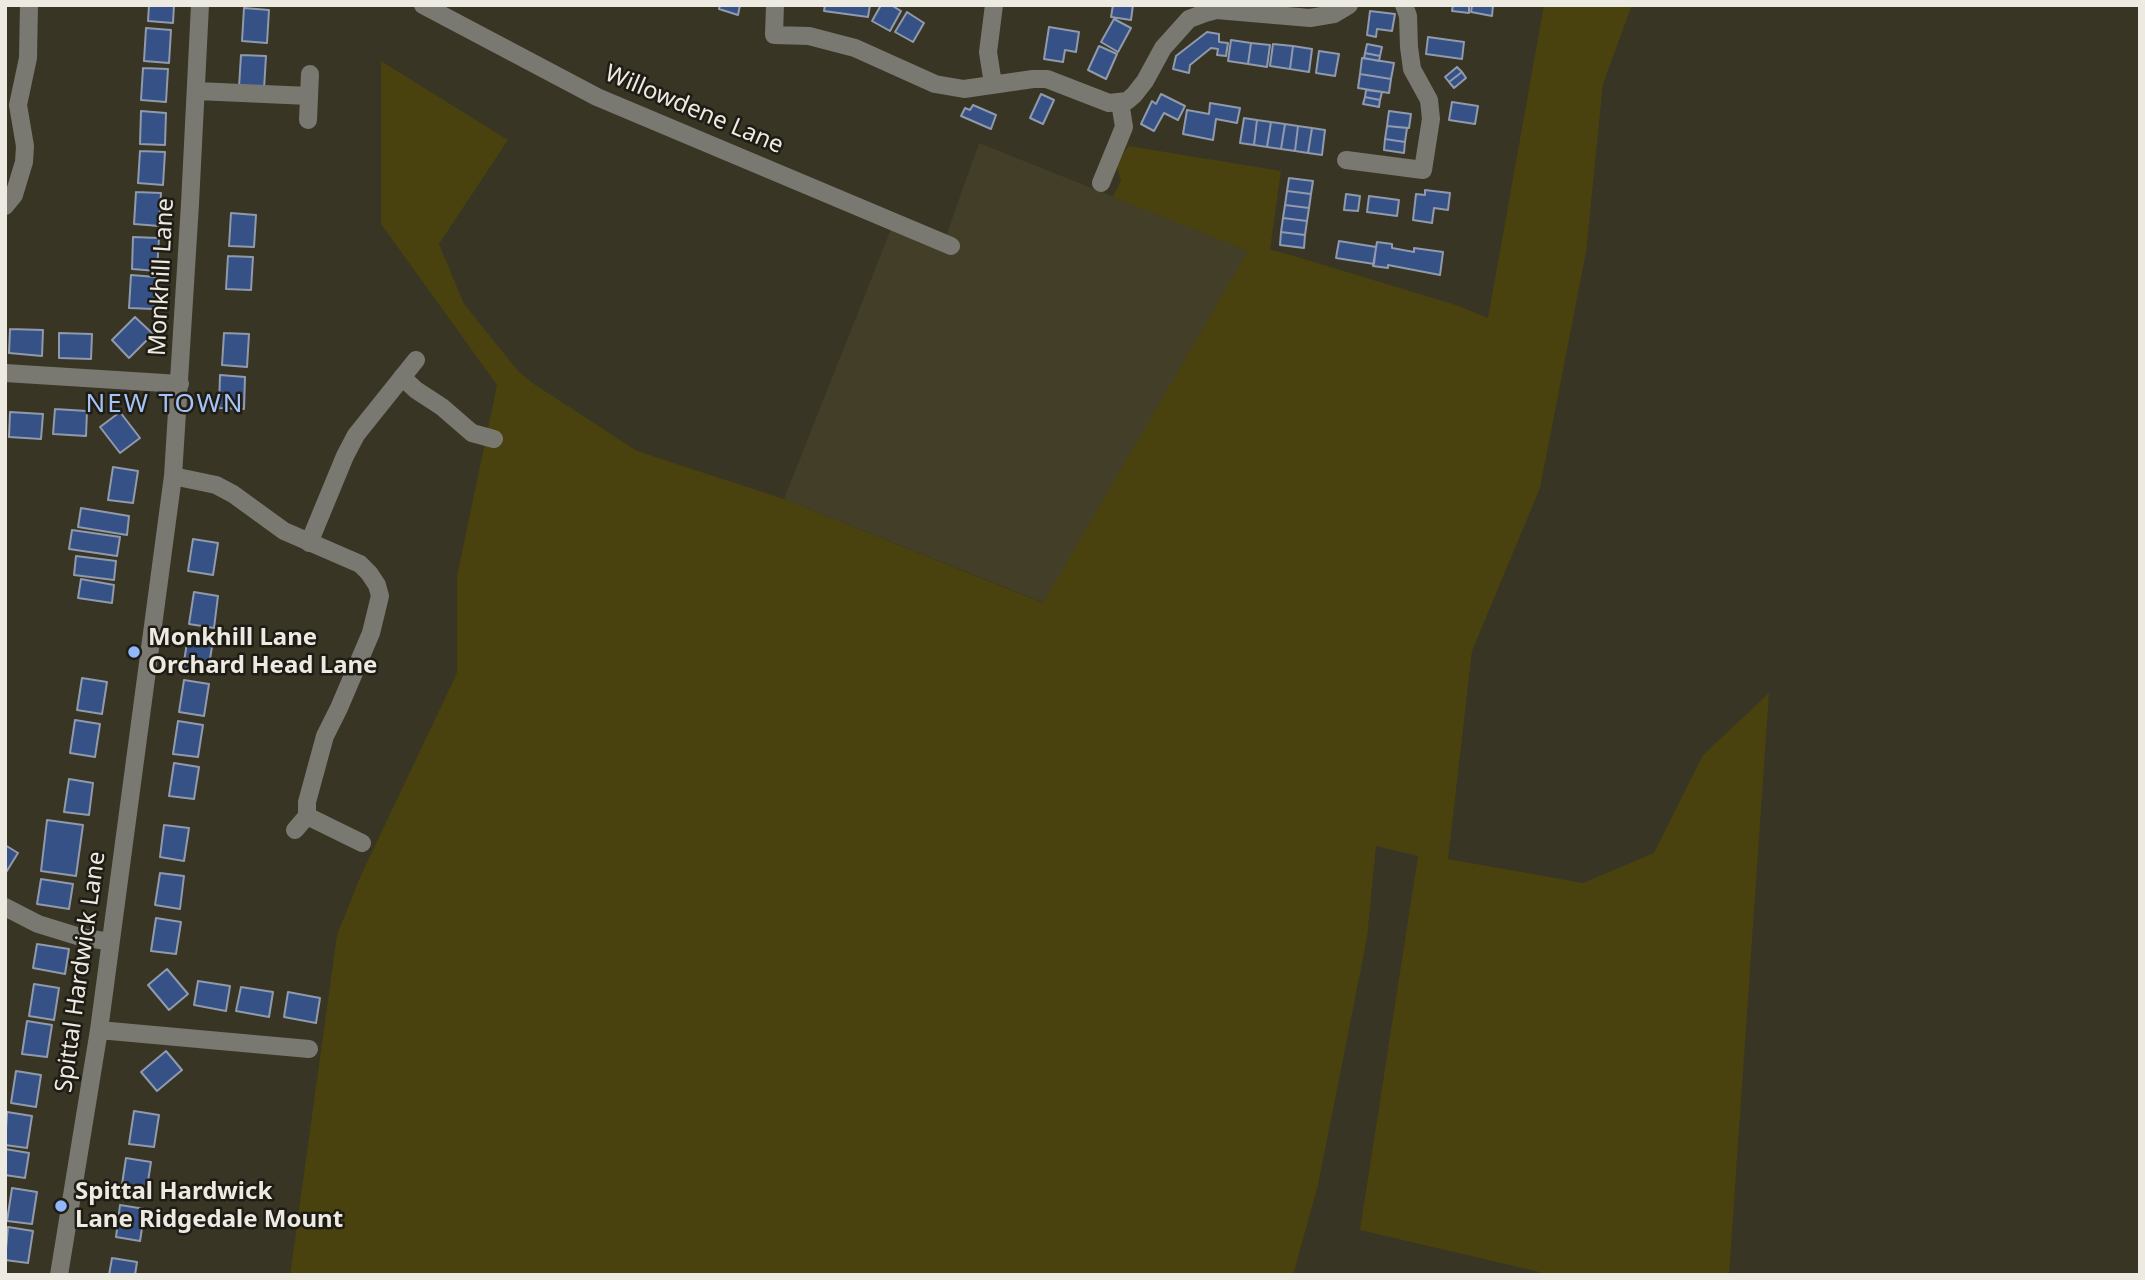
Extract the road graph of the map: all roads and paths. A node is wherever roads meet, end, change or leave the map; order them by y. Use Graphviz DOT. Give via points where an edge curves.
graph roads {
  1 [pos="29,5"];
  2 [pos="200,5"];
  3 [pos="424,5"];
  4 [pos="775,5"];
  5 [pos="994,5"];
  6 [pos="1349,5"];
  7 [pos="1404,5"];
  8 [pos="1216,8"];
  9 [pos="310,74"];
  10 [pos="993,84"];
  11 [pos="197,91"];
  12 [pos="309,96"];
  13 [pos="1120,102"];
  14 [pos="308,120"];
  15 [pos="1346,160"];
  16 [pos="1101,183"];
  17 [pos="5,206"];
  18 [pos="951,246"];
  19 [pos="416,360"];
  20 [pos="5,373"];
  21 [pos="402,377"];
  22 [pos="180,384"];
  23 [pos="494,439"];
  24 [pos="173,476"];
  25 [pos="309,542"];
  26 [pos="146,675"];
  27 [pos="307,816"];
  28 [pos="295,830"];
  29 [pos="362,843"];
  30 [pos="5,907"];
  31 [pos="110,942"];
  32 [pos="99,1030"];
  33 [pos="309,1049"];
  34 [pos="59,1275"];
  1 -- 17 [label="street" via="28,58 18,105 24,162 14,195"];
  2 -- 11 [label="street, Monkhill Lane"];
  3 -- 18 [label="street, Willowdene Lane" via="597,97"];
  4 -- 10 [label="street" via="774,35 809,36 855,48 947,87"];
  5 -- 10 [label="street" via="988,52"];
  6 -- 8 [label="street" via="1334,14 1310,18"];
  7 -- 15 [label="street" via="1412,69 1429,100 1431,119 1423,170"];
  8 -- 13 [label="street" via="1189,19 1163,48 1134,95"];
  9 -- 12 [label="street"];
  10 -- 13 [label="street" via="1047,79 1109,103"];
  11 -- 12 [label="street"];
  11 -- 22 [label="street, Monkhill Lane"];
  12 -- 14 [label="street"];
  13 -- 16 [label="street" via="1124,127"];
  19 -- 21 [label="street"];
  20 -- 22 [label="street"];
  21 -- 23 [label="street" via="472,433"];
  21 -- 25 [label="street" via="356,435"];
  22 -- 24 [label="street, Monkhill Lane"];
  24 -- 25 [label="street" via="216,485 284,531"];
  24 -- 26 [label="street, Monkhill Lane"];
  25 -- 27 [label="street" via="360,564 380,596 371,633 325,736"];
  26 -- 31 [label="street, Spittal Hardwick Lane"];
  27 -- 28 [label="street"];
  27 -- 29 [label="street"];
  30 -- 31 [label="street" via="38,924"];
  31 -- 32 [label="street, Spittal Hardwick Lane"];
  32 -- 33 [label="street"];
  32 -- 34 [label="street, Spittal Hardwick Lane"];
}
